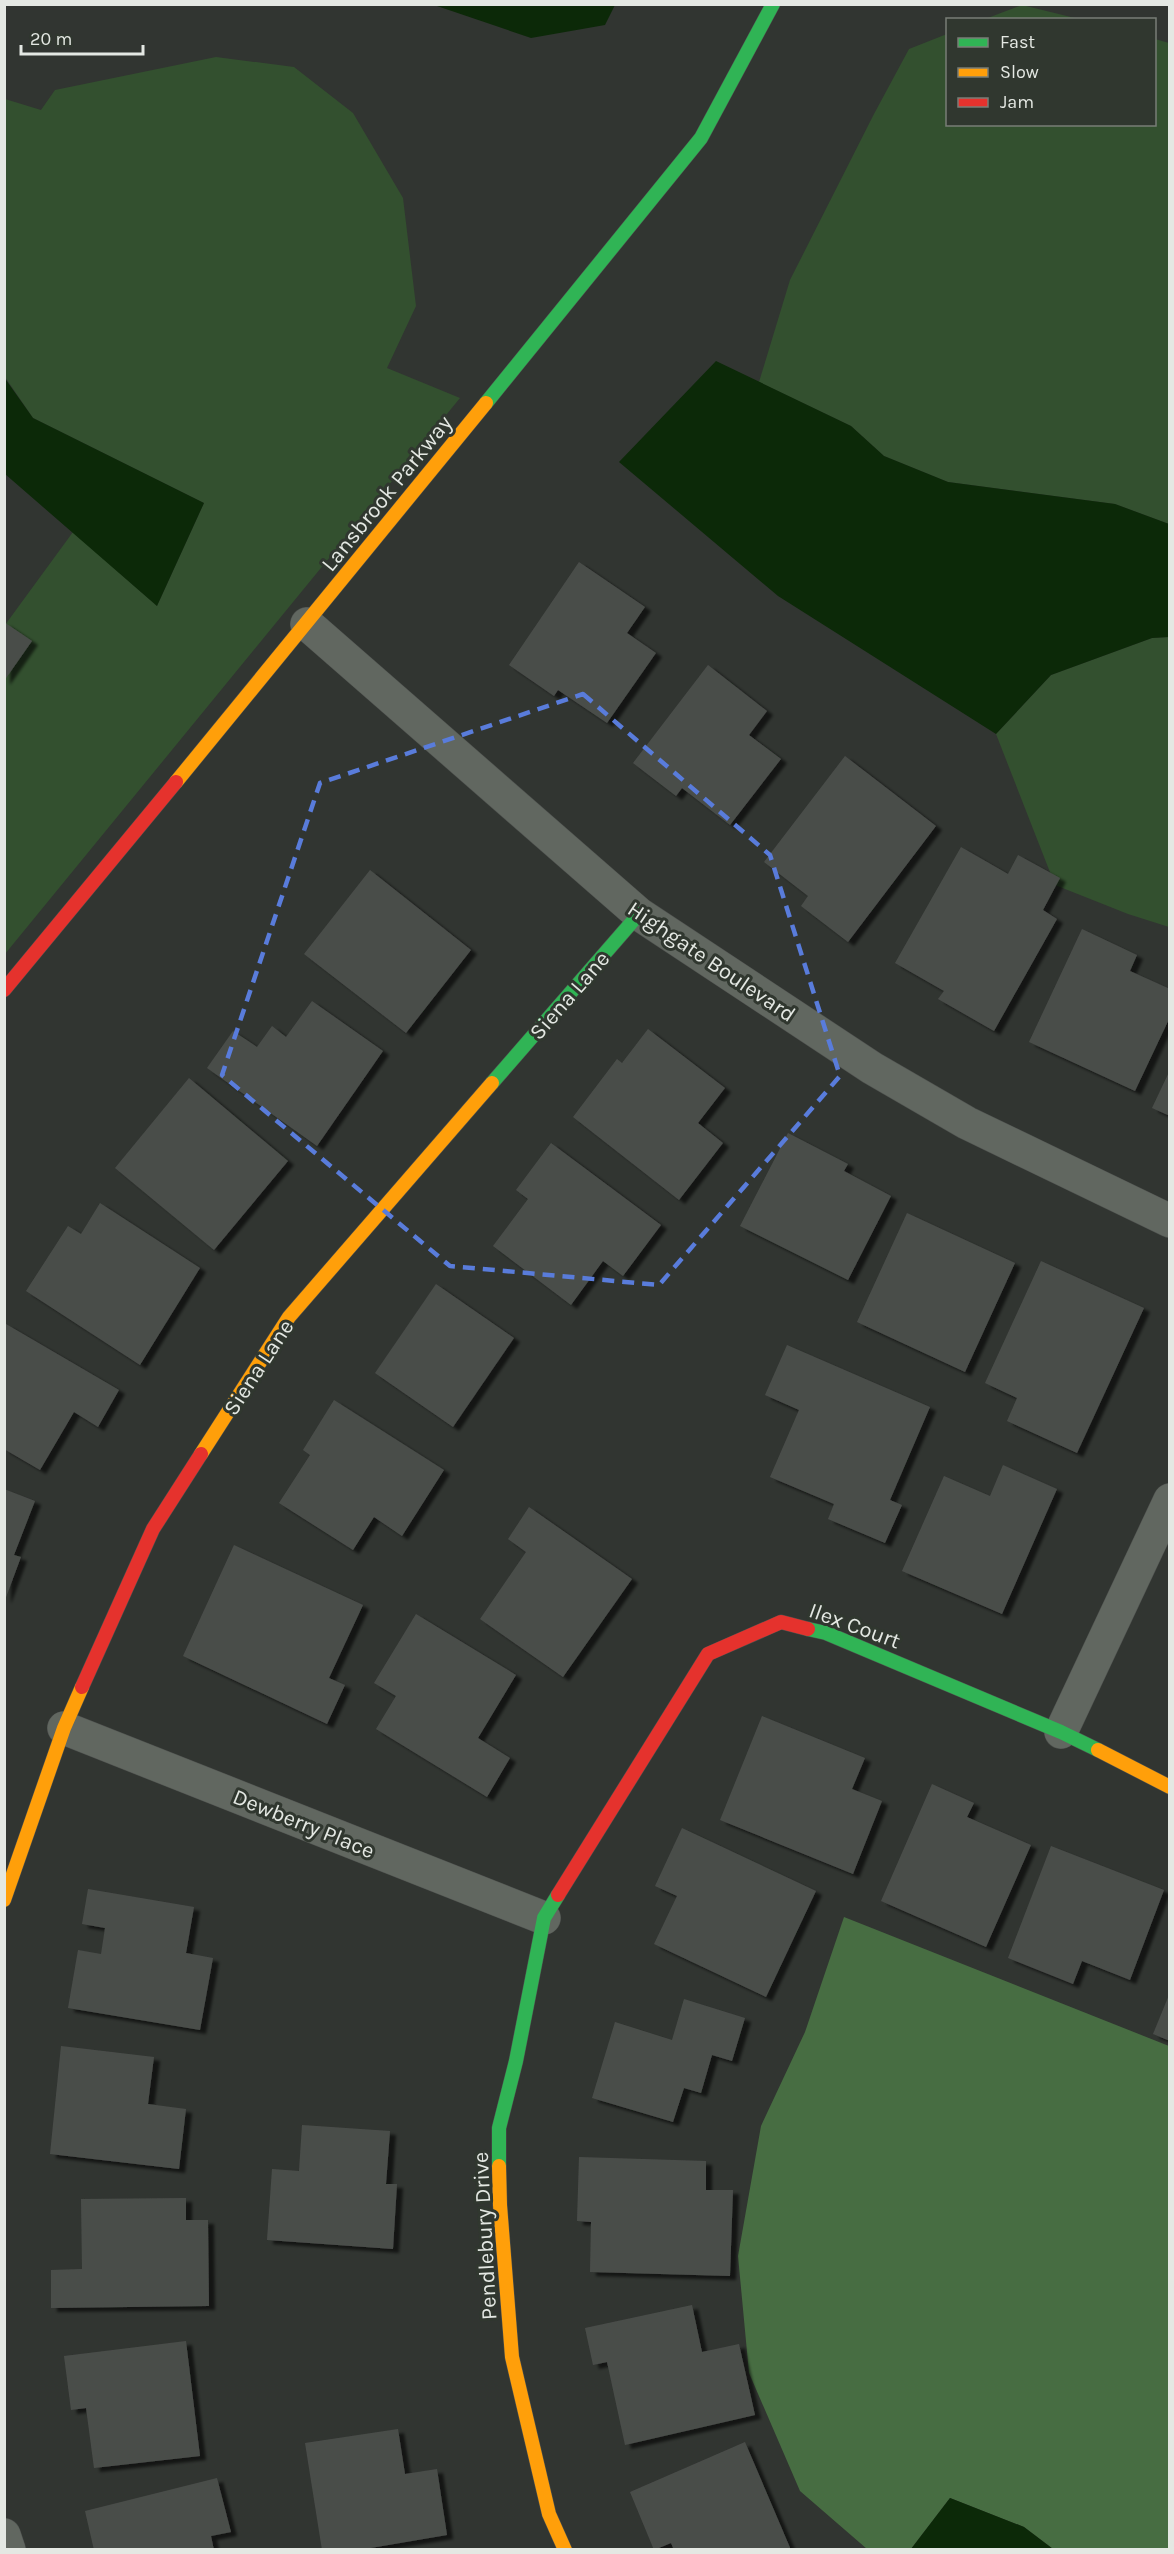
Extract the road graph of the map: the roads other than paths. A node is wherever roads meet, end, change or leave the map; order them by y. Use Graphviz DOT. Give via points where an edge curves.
graph roads {
  1 [pos="774,4"];
  2 [pos="307,624"];
  3 [pos="639,914"];
  4 [pos="4,990"];
  5 [pos="1170,1221"];
  6 [pos="1170,1500"];
  7 [pos="64,1728"];
  8 [pos="1061,1732"];
  9 [pos="1170,1787"];
  10 [pos="4,1900"];
  11 [pos="544,1918"];
  12 [pos="4,2535"];
  13 [pos="9,2550"];
  14 [pos="564,2550"];
  1 -- 2 [label="street, Lansbrook Parkway" via="700,138"];
  2 -- 3 [label="street, Highgate Boulevard"];
  2 -- 4 [label="street, Lansbrook Parkway"];
  3 -- 5 [label="street, Highgate Boulevard" via="872,1068 967,1124"];
  3 -- 7 [label="street, Siena Lane" via="289,1317 153,1529"];
  6 -- 8 [label="street"];
  7 -- 10 [label="street, Siena Lane"];
  7 -- 11 [label="street, Dewberry Place"];
  8 -- 9 [label="street, Ilex Court"];
  8 -- 11 [label="street, Ilex Court" via="826,1633 781,1622 708,1654"];
  11 -- 14 [label="street, Pendlebury Drive" via="499,2128 500,2205 512,2357 549,2514"];
  12 -- 13 [label="street"];
}
